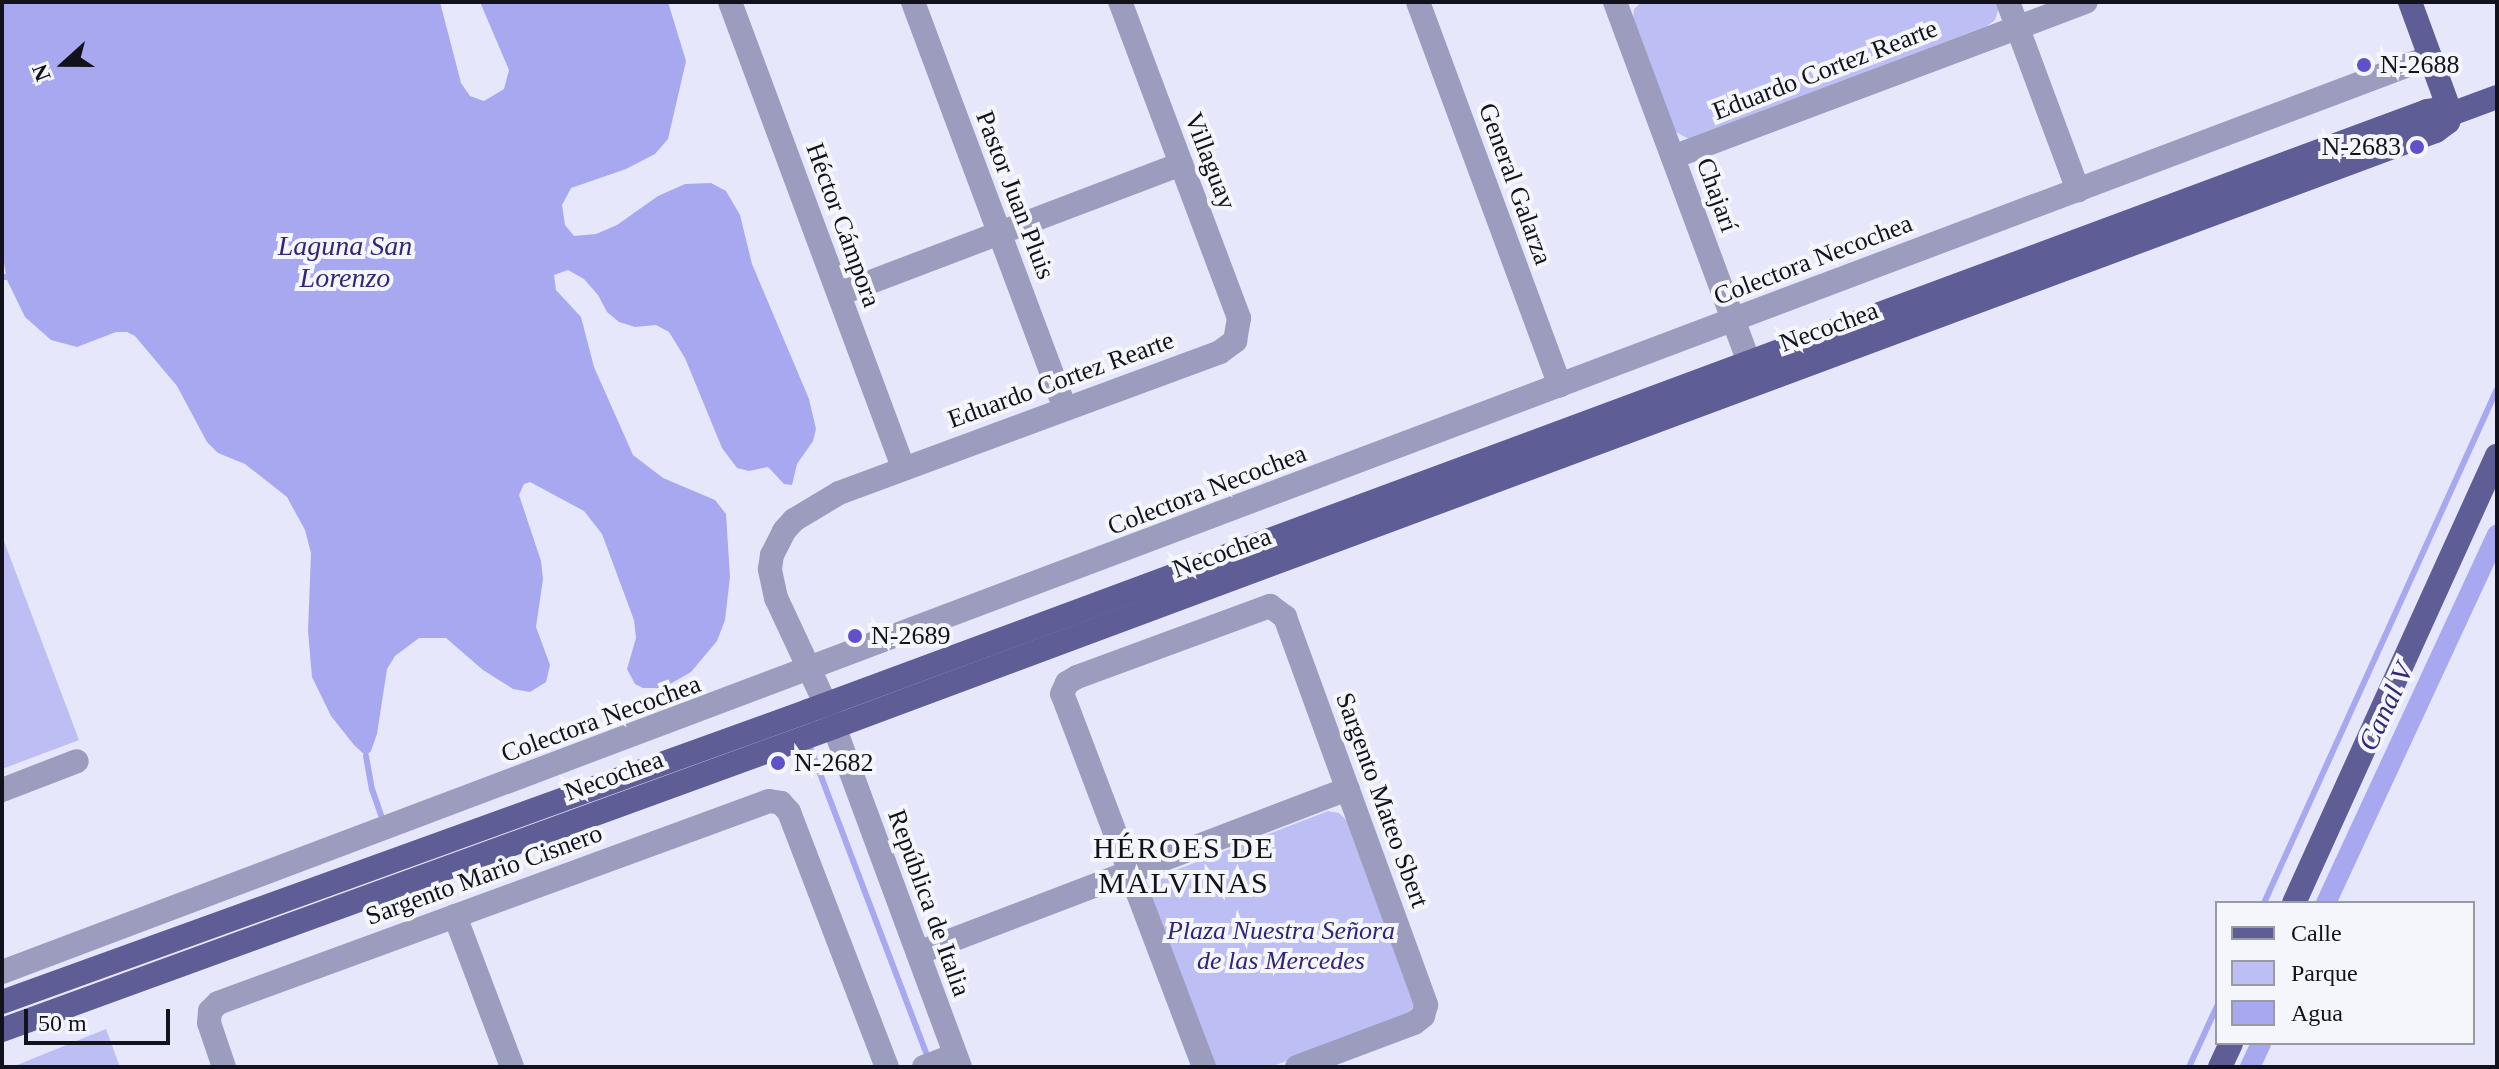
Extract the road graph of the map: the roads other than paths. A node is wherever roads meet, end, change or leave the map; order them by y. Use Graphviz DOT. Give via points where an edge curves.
graph roads {
  1 [pos="730,2"];
  2 [pos="913,2"];
  3 [pos="1120,2"];
  4 [pos="1418,2"];
  5 [pos="1615,2"];
  6 [pos="2008,2"];
  7 [pos="2086,2"];
  8 [pos="2410,2"];
  9 [pos="2017,28"];
  10 [pos="2430,57"];
  11 [pos="2497,97"];
  12 [pos="2451,114"];
  13 [pos="1673,157"];
  14 [pos="1181,164"];
  15 [pos="2078,190"];
  16 [pos="999,233"];
  17 [pos="839,294"];
  18 [pos="1734,320"];
  19 [pos="1235,341"];
  20 [pos="1749,362"];
  21 [pos="1560,386"];
  22 [pos="1065,408"];
  23 [pos="2497,456"];
  24 [pos="903,467"];
  25 [pos="809,670"];
  26 [pos="830,716"];
  27 [pos="77,761"];
  28 [pos="1348,789"];
  29 [pos="2,790"];
  30 [pos="1129,873"];
  31 [pos="2295,901"];
  32 [pos="455,916"];
  33 [pos="918,953"];
  34 [pos="2,972"];
  35 [pos="2,1002"];
  36 [pos="2,1030"];
  37 [pos="2230,1045"];
  38 [pos="958,1061"];
  39 [pos="224,1067"];
  40 [pos="512,1067"];
  41 [pos="887,1067"];
  42 [pos="924,1067"];
  43 [pos="1204,1067"];
  44 [pos="1297,1067"];
  45 [pos="2220,1067"];
  1 -- 17 [label="street, Héctor Cámpora"];
  2 -- 16 [label="street, Pastor Juan Pluis"];
  3 -- 14 [label="street, Villaguay"];
  4 -- 21 [label="street, General Galarza"];
  5 -- 13 [label="street, Chajarí"];
  6 -- 9 [label="street"];
  7 -- 9 [label="street, Eduardo Cortez Rearte"];
  8 -- 10 [label="main road"];
  9 -- 13 [label="street, Eduardo Cortez Rearte"];
  9 -- 15 [label="street"];
  10 -- 12 [label="main road"];
  10 -- 15 [label="street, Colectora Necochea"];
  11 -- 12 [label="main road, Necochea"];
  12 -- 20 [label="main road, Necochea" via="2427,111"];
  12 -- 26 [label="main road, Necochea" via="2436,131"];
  13 -- 18 [label="street, Chajarí"];
  14 -- 16 [label="street"];
  14 -- 19 [label="street, Villaguay" via="1239,318"];
  15 -- 18 [label="street, Colectora Necochea"];
  16 -- 17 [label="street"];
  16 -- 22 [label="street, Pastor Juan Pluis"];
  17 -- 24 [label="street, Héctor Cámpora"];
  18 -- 20 [label="street, Chajarí"];
  18 -- 21 [label="street, Colectora Necochea"];
  19 -- 22 [label="street, Eduardo Cortez Rearte" via="1220,352"];
  20 -- 26 [label="main road, Necochea"];
  21 -- 25 [label="street, Colectora Necochea"];
  22 -- 24 [label="street, Eduardo Cortez Rearte"];
  23 -- 31 [label="main road"];
  24 -- 25 [label="street, Eduardo Cortez Rearte" via="804,512 777,542 772,584"];
  25 -- 26 [label="street, República de Italia"];
  25 -- 34 [label="street, Colectora Necochea"];
  26 -- 33 [label="street, República de Italia"];
  26 -- 35 [label="main road, Necochea"];
  26 -- 36 [label="main road, Necochea"];
  27 -- 29 [label="street"];
  28 -- 30 [label="street"];
  28 -- 30 [label="street, Sargento Mateo Sbert" via="1285,617 1274,607 1260,607 1189,634 1077,677 1063,688 1062,700"];
  28 -- 44 [label="street, Sargento Mateo Sbert" via="1425,999 1423,1016"];
  30 -- 33 [label="street"];
  30 -- 43 [label="street"];
  32 -- 39 [label="street, Sargento Mario Cisnero" via="223,1000 210,1011 209,1023"];
  32 -- 40 [label="street"];
  32 -- 41 [label="street, Sargento Mario Cisnero" via="764,803 781,803 789,812"];
  33 -- 38 [label="street, República de Italia"];
  37 -- 45 [label="main road"];
  38 -- 42 [label="street"];
}
